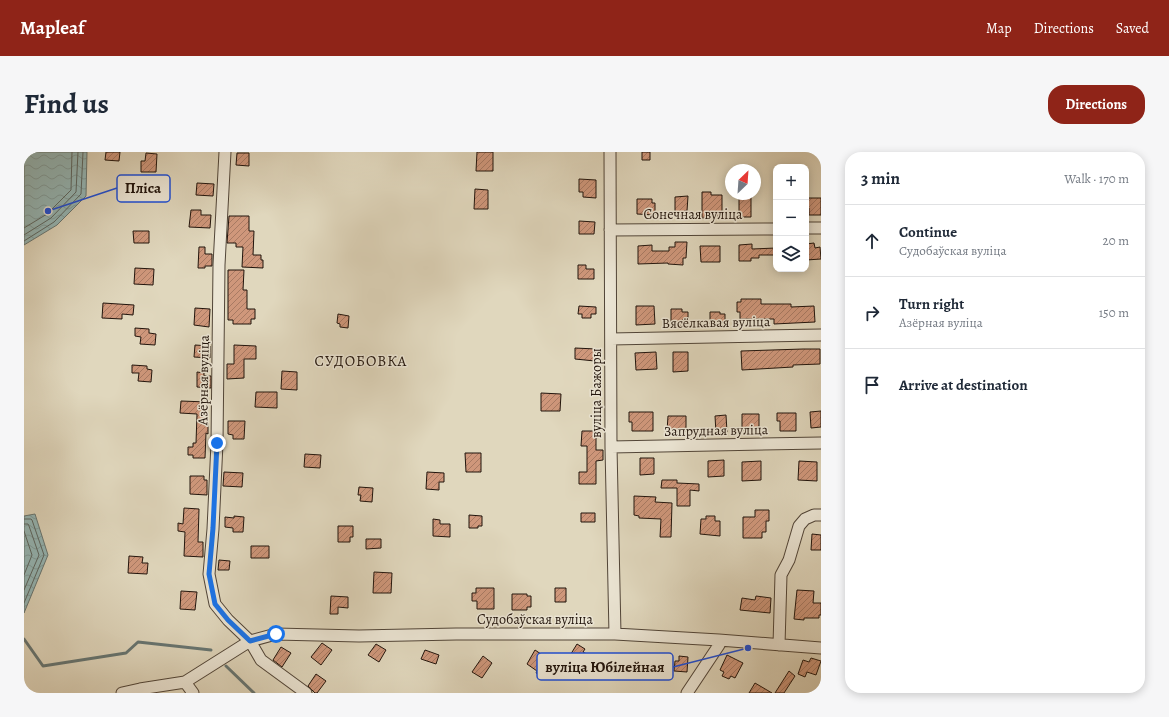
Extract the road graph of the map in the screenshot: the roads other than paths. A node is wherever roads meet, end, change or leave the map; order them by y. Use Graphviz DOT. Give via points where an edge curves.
graph roads {
  1 [pos="225,152"];
  2 [pos="610,152"];
  3 [pos="809,228"];
  4 [pos="821,228"];
  5 [pos="773,229"];
  6 [pos="610,230"];
  7 [pos="821,335"];
  8 [pos="611,339"];
  9 [pos="821,443"];
  10 [pos="611,448"];
  11 [pos="821,515"];
  12 [pos="614,634"];
  13 [pos="719,640"];
  14 [pos="250,641"];
  15 [pos="779,645"];
  16 [pos="821,648"];
  17 [pos="185,682"];
  18 [pos="122,693"];
  19 [pos="193,693"];
  20 [pos="306,693"];
  21 [pos="687,693"];
  1 -- 14 [label="street, Азёрная вуліца" via="219,265 217,443 209,574 215,604"];
  2 -- 6 [label="street, вуліца Бажоры"];
  3 -- 4 [label="street"];
  5 -- 6 [label="street, Сонечная вуліца"];
  6 -- 8 [label="street, вуліца Бажоры"];
  7 -- 8 [label="street, Вясёлкавая вуліца"];
  8 -- 10 [label="street, вуліца Бажоры"];
  9 -- 10 [label="street, Запрудная вуліца"];
  10 -- 12 [label="street, вуліца Бажоры"];
  11 -- 15 [label="street" via="805,519 799,526 781,575"];
  12 -- 13 [label="street, Судобаўская вуліца"];
  12 -- 14 [label="street, Судобаўская вуліца" via="276,634"];
  13 -- 15 [label="street, Судобаўская вуліца"];
  13 -- 21 [label="street" via="719,644"];
  14 -- 17 [label="street, Судобаўская вуліца"];
  14 -- 20 [label="street, Азёрная вуліца" via="261,660"];
  15 -- 16 [label="street, Судобаўская вуліца"];
  17 -- 18 [label="street"];
  17 -- 19 [label="street"];
}
